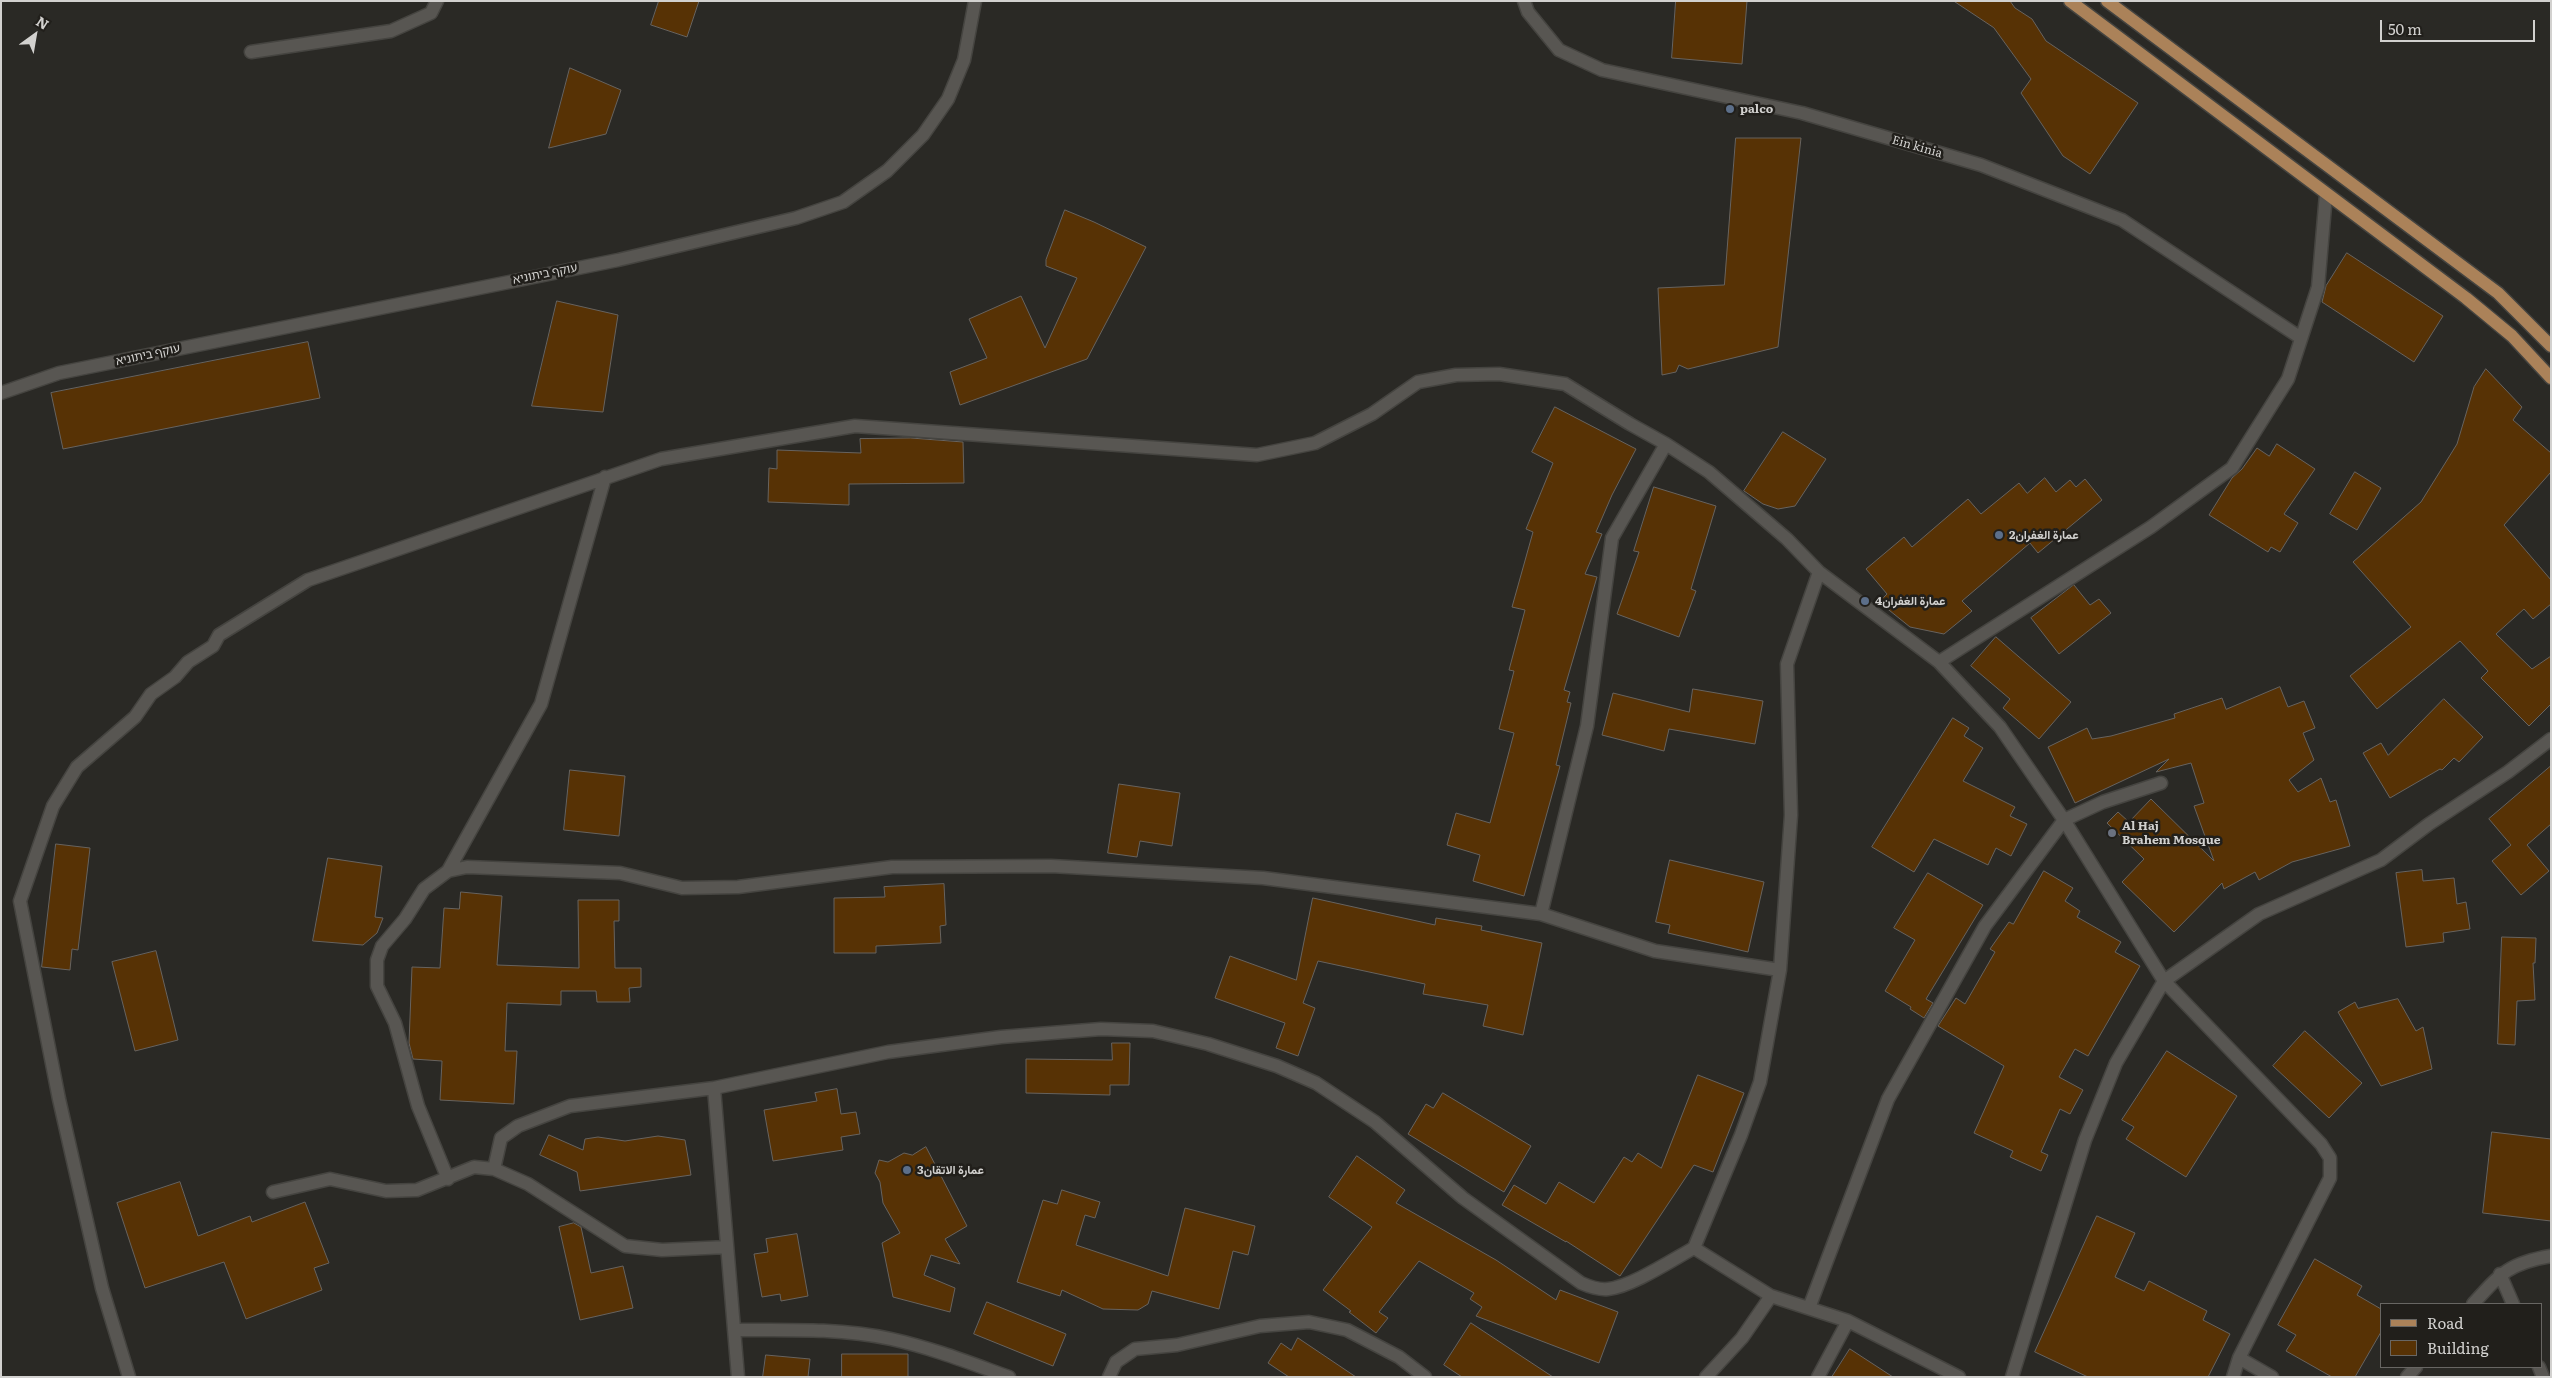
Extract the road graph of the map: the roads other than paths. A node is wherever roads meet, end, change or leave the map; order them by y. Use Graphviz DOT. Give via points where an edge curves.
graph roads {
  1 [pos="437,1"];
  2 [pos="976,1"];
  3 [pos="1524,1"];
  4 [pos="2070,1"];
  5 [pos="2108,1"];
  6 [pos="250,52"];
  7 [pos="2326,194"];
  8 [pos="2301,338"];
  9 [pos="2551,346"];
  10 [pos="2551,378"];
  11 [pos="1,393"];
  12 [pos="1666,444"];
  13 [pos="606,477"];
  14 [pos="1820,572"];
  15 [pos="1940,662"];
  16 [pos="2551,739"];
  17 [pos="2162,783"];
  18 [pos="2064,820"];
  19 [pos="448,871"];
  20 [pos="1541,914"];
  21 [pos="1780,970"];
  22 [pos="2164,981"];
  23 [pos="714,1088"];
  24 [pos="494,1169"];
  25 [pos="448,1179"];
  26 [pos="273,1192"];
  27 [pos="727,1247"];
  28 [pos="1694,1248"];
  29 [pos="2551,1256"];
  30 [pos="2500,1274"];
  31 [pos="1771,1296"];
  32 [pos="2474,1303"];
  33 [pos="2513,1303"];
  34 [pos="1809,1308"];
  35 [pos="1848,1321"];
  36 [pos="734,1330"];
  37 [pos="2239,1358"];
  38 [pos="1004,1376"];
  39 [pos="129,1377"];
  40 [pos="738,1377"];
  41 [pos="1109,1377"];
  42 [pos="1426,1377"];
  43 [pos="1706,1377"];
  44 [pos="1818,1377"];
  45 [pos="1959,1377"];
  46 [pos="2012,1377"];
  47 [pos="2233,1377"];
  48 [pos="2272,1377"];
  1 -- 6 [label="street" via="431,13 391,31"];
  2 -- 11 [label="street, עוקף ביתוניא" via="964,60 948,98 917,141 887,171 843,202 796,218 618,260 59,373"];
  3 -- 8 [label="street, Ein kinia" via="1528,12 1559,50 1602,70 1802,113 1981,165 2122,220"];
  4 -- 7 [label="main road"];
  5 -- 9 [label="main road" via="2498,293"];
  7 -- 8 [label="street" via="2318,287"];
  7 -- 10 [label="main road" via="2466,298 2512,336"];
  8 -- 15 [label="street" via="2288,379 2232,468 2151,528"];
  12 -- 13 [label="street" via="1565,384 1499,374 1456,375 1418,382 1372,414 1315,443 1258,455 855,426 660,460"];
  12 -- 14 [label="street" via="1709,472 1788,539"];
  12 -- 20 [label="street" via="1612,538 1587,726"];
  13 -- 19 [label="street" via="541,704"];
  13 -- 39 [label="street" via="308,580 219,635 213,646 188,662 151,694 135,717 78,767 54,806 20,901 102,1288"];
  14 -- 15 [label="street"];
  14 -- 21 [label="street" via="1788,664 1791,815"];
  15 -- 18 [label="street" via="2000,727"];
  16 -- 22 [label="street" via="2381,860 2259,914"];
  17 -- 18 [label="street" via="2103,802"];
  18 -- 22 [label="street"];
  18 -- 34 [label="street" via="1985,926 1888,1099"];
  19 -- 20 [label="street" via="467,867 501,867 620,873 682,888 738,887 892,867 1051,866 1263,878"];
  19 -- 25 [label="street" via="424,889 382,946 376,960 377,986 394,1023 418,1106"];
  20 -- 21 [label="street" via="1655,951"];
  21 -- 28 [label="street" via="1760,1082"];
  22 -- 37 [label="street" via="2330,1158 2330,1178"];
  22 -- 46 [label="street" via="2116,1063 2085,1140"];
  23 -- 24 [label="street" via="570,1106 518,1126 501,1138"];
  23 -- 27 [label="street"];
  23 -- 28 [label="street" via="888,1052 1002,1036 1101,1029 1153,1031 1277,1066 1316,1083 1375,1122 1463,1198 1581,1283 1595,1289 1623,1286"];
  24 -- 25 [label="street" via="474,1167"];
  24 -- 27 [label="street" via="528,1184 625,1246 662,1250"];
  25 -- 26 [label="street" via="418,1190 386,1191 330,1179"];
  27 -- 36 [label="street"];
  28 -- 31 [label="street"];
  29 -- 30 [label="street" via="2530,1260"];
  30 -- 32 [label="street"];
  30 -- 33 [label="street"];
  31 -- 34 [label="street"];
  31 -- 43 [label="street" via="1742,1338"];
  34 -- 35 [label="street"];
  35 -- 44 [label="street"];
  35 -- 45 [label="street"];
  36 -- 38 [label="street" via="806,1330 890,1339 956,1357"];
  36 -- 40 [label="street"];
  37 -- 47 [label="street"];
  37 -- 48 [label="street"];
  41 -- 42 [label="street" via="1116,1362 1135,1349 1176,1344 1260,1326 1309,1322 1347,1330 1399,1357"];
}
